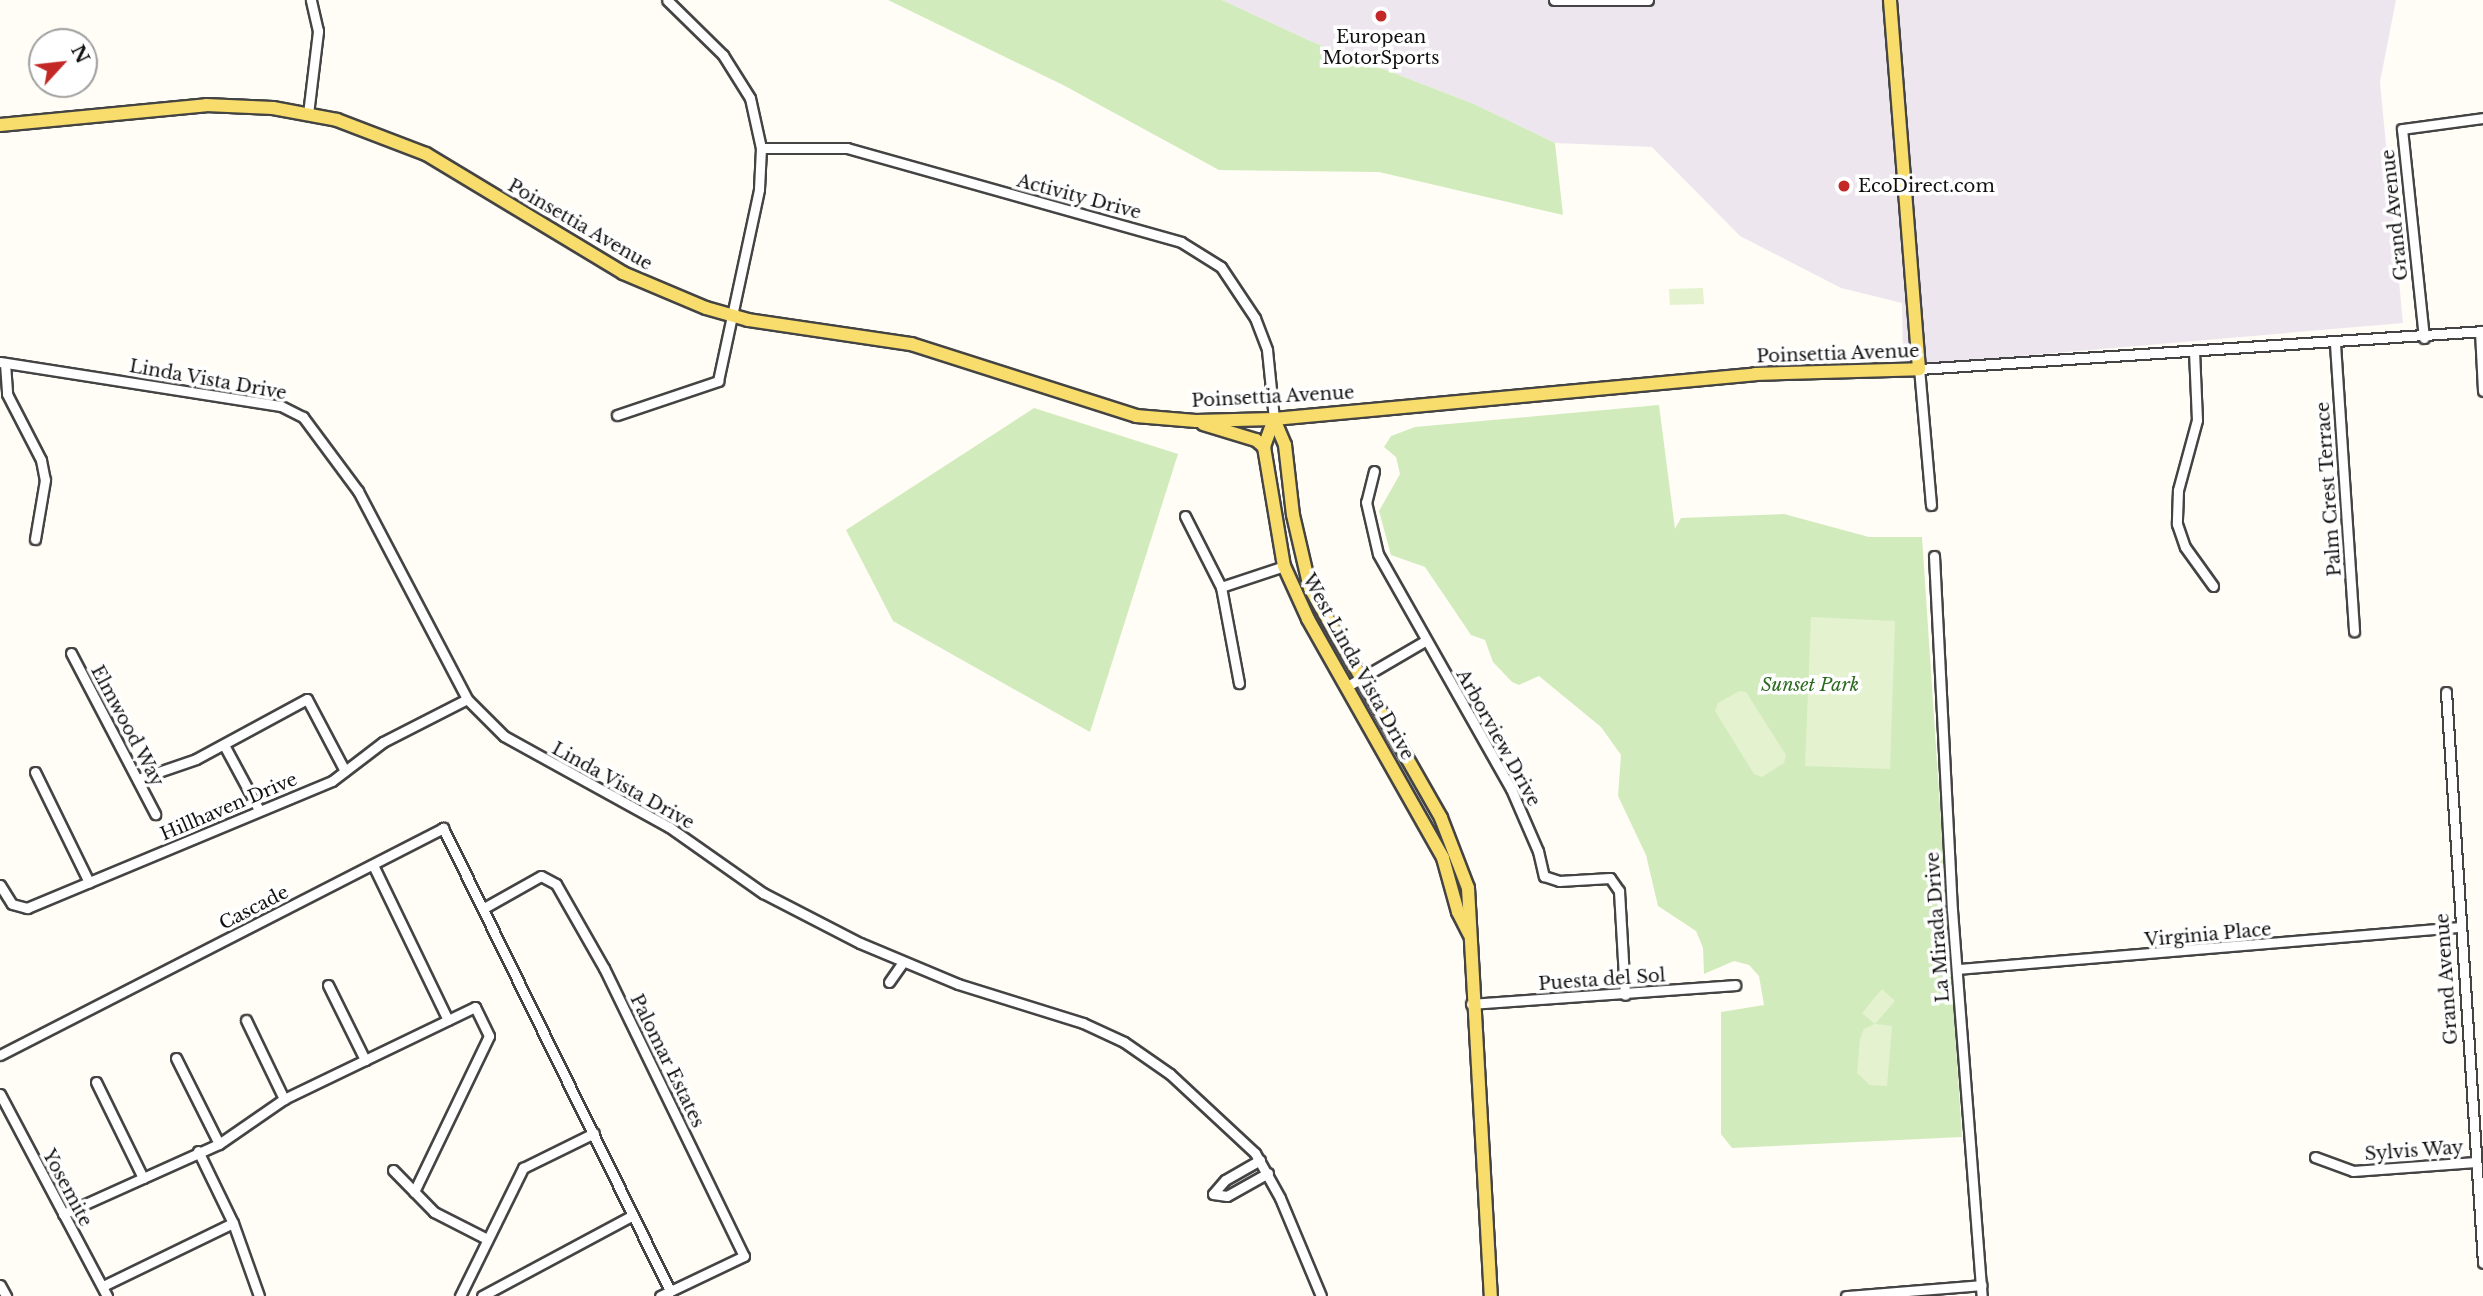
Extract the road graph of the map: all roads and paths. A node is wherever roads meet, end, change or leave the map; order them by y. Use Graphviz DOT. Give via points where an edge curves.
graph roads {
  1 [pos="311,0"];
  2 [pos="667,0"];
  3 [pos="1554,0"];
  4 [pos="1648,0"];
  5 [pos="1890,0"];
  6 [pos="308,114"];
  7 [pos="2483,118"];
  8 [pos="0,125"];
  9 [pos="761,148"];
  10 [pos="730,314"];
  11 [pos="2482,331"];
  12 [pos="2424,338"];
  13 [pos="2335,345"];
  14 [pos="2194,351"];
  15 [pos="3,363"];
  16 [pos="1919,369"];
  17 [pos="2483,391"];
  18 [pos="617,415"];
  19 [pos="1274,419"];
  20 [pos="1196,421"];
  21 [pos="1264,447"];
  22 [pos="1374,471"];
  23 [pos="1931,505"];
  24 [pos="1185,516"];
  25 [pos="35,539"];
  26 [pos="1934,556"];
  27 [pos="1284,566"];
  28 [pos="2213,586"];
  29 [pos="1221,587"];
  30 [pos="2354,631"];
  31 [pos="1425,641"];
  32 [pos="71,653"];
  33 [pos="1363,678"];
  34 [pos="1239,683"];
  35 [pos="1346,687"];
  36 [pos="2445,692"];
  37 [pos="467,699"];
  38 [pos="224,745"];
  39 [pos="345,771"];
  40 [pos="34,772"];
  41 [pos="138,779"];
  42 [pos="259,810"];
  43 [pos="155,814"];
  44 [pos="373,865"];
  45 [pos="89,883"];
  46 [pos="0,885"];
  47 [pos="484,908"];
  48 [pos="2459,927"];
  49 [pos="1470,934"];
  50 [pos="903,962"];
  51 [pos="1958,969"];
  52 [pos="889,982"];
  53 [pos="328,985"];
  54 [pos="1735,985"];
  55 [pos="1625,995"];
  56 [pos="1471,1004"];
  57 [pos="246,1020"];
  58 [pos="448,1020"];
  59 [pos="0,1055"];
  60 [pos="176,1058"];
  61 [pos="365,1060"];
  62 [pos="96,1082"];
  63 [pos="0,1094"];
  64 [pos="284,1099"];
  65 [pos="594,1133"];
  66 [pos="219,1144"];
  67 [pos="198,1151"];
  68 [pos="2315,1157"];
  69 [pos="1260,1160"];
  70 [pos="2476,1162"];
  71 [pos="393,1170"];
  72 [pos="1268,1173"];
  73 [pos="143,1178"];
  74 [pos="414,1192"];
  75 [pos="63,1214"];
  76 [pos="633,1214"];
  77 [pos="233,1223"];
  78 [pos="485,1238"];
  79 [pos="2483,1263"];
  80 [pos="0,1285"];
  81 [pos="1982,1285"];
  82 [pos="103,1286"];
  83 [pos="670,1291"];
  84 [pos="6,1296"];
  85 [pos="107,1296"];
  86 [pos="259,1296"];
  87 [pos="460,1296"];
  88 [pos="482,1296"];
  89 [pos="660,1296"];
  90 [pos="1321,1296"];
  91 [pos="1491,1296"];
  92 [pos="1846,1296"];
  93 [pos="1982,1296"];
  1 -- 6 [label="street" via="317,56"];
  2 -- 9 [label="street" via="737,74 758,125"];
  3 -- 4 [label="street"];
  5 -- 16 [label="main road"];
  6 -- 8 [label="main road, Poinsettia Avenue" via="206,105"];
  6 -- 10 [label="main road, Poinsettia Avenue" via="396,140 623,273"];
  7 -- 12 [label="street, Grand Avenue" via="2402,129"];
  9 -- 10 [label="street" via="759,189"];
  9 -- 19 [label="street, Activity Drive" via="847,148 1181,242 1221,267 1258,323 1267,350"];
  10 -- 18 [label="street" via="718,381"];
  10 -- 20 [label="main road, Poinsettia Avenue" via="911,344 1082,402 1136,416"];
  11 -- 12 [label="street, Poinsettia Avenue"];
  11 -- 17 [label="street"];
  12 -- 13 [label="street, Poinsettia Avenue"];
  13 -- 14 [label="street, Poinsettia Avenue"];
  13 -- 30 [label="street, Palm Crest Terrace"];
  14 -- 16 [label="street, Poinsettia Avenue"];
  14 -- 28 [label="street" via="2197,420 2178,490 2177,524 2185,547"];
  15 -- 25 [label="street, Linda Vista Drive" via="7,394 41,460 45,480"];
  15 -- 37 [label="street, Linda Vista Drive" via="281,407 303,417 358,491"];
  16 -- 19 [label="main road, Poinsettia Avenue" via="1755,374"];
  16 -- 23 [label="street"];
  19 -- 20 [label="main road, Poinsettia Avenue"];
  19 -- 21 [label="main road, West Linda Vista Drive"];
  19 -- 33 [label="main road, West Linda Vista Drive" via="1285,445 1301,562 1323,612"];
  20 -- 21 [label="main road" via="1256,440"];
  21 -- 27 [label="main road, West Linda Vista Drive"];
  22 -- 31 [label="street, Arborview Drive" via="1366,502 1368,529"];
  24 -- 29 [label="street"];
  26 -- 51 [label="street, La Mirada Drive"];
  27 -- 29 [label="street"];
  27 -- 35 [label="main road, West Linda Vista Drive"];
  29 -- 34 [label="street"];
  31 -- 33 [label="street"];
  31 -- 55 [label="street, Arborview Drive" via="1511,789 1544,876 1559,881 1609,878 1619,891"];
  32 -- 41 [label="street, Elmwood Way"];
  33 -- 35 [label="street"];
  33 -- 49 [label="main road, West Linda Vista Drive" via="1457,851 1472,911"];
  35 -- 49 [label="main road, West Linda Vista Drive" via="1438,848 1458,912"];
  36 -- 48 [label="street, Grand Avenue"];
  37 -- 39 [label="street, Hillhaven Drive" via="383,742"];
  37 -- 50 [label="street, Linda Vista Drive" via="523,749 669,827 763,893"];
  38 -- 39 [label="street" via="307,699"];
  38 -- 41 [label="street"];
  38 -- 42 [label="street"];
  39 -- 42 [label="street, Hillhaven Drive" via="332,781"];
  40 -- 45 [label="street"];
  41 -- 43 [label="street, Elmwood Way"];
  42 -- 45 [label="street, Hillhaven Drive"];
  44 -- 47 [label="street, Cascade" via="443,828"];
  44 -- 58 [label="street"];
  44 -- 59 [label="street, Cascade"];
  45 -- 46 [label="street, Hillhaven Drive" via="27,908 12,904"];
  47 -- 65 [label="street"];
  47 -- 83 [label="street, Palomar Estates" via="541,876 556,884 604,968 744,1256"];
  48 -- 51 [label="street, Virginia Place"];
  48 -- 70 [label="street, Grand Avenue"];
  49 -- 56 [label="main road, West Linda Vista Drive"];
  50 -- 52 [label="street"];
  50 -- 69 [label="street, Linda Vista Drive" via="1083,1023 1124,1042 1170,1074"];
  51 -- 81 [label="street, La Mirada Drive"];
  53 -- 61 [label="street"];
  54 -- 55 [label="street, Puesta del Sol"];
  55 -- 56 [label="street, Puesta del Sol"];
  56 -- 91 [label="main road, West Linda Vista Drive"];
  57 -- 64 [label="street"];
  58 -- 61 [label="street"];
  58 -- 74 [label="street" via="475,1007 489,1036"];
  60 -- 66 [label="street"];
  61 -- 64 [label="street"];
  62 -- 73 [label="street"];
  63 -- 75 [label="street, Yosemite"];
  64 -- 66 [label="street"];
  65 -- 76 [label="street"];
  65 -- 78 [label="street" via="523,1168"];
  66 -- 67 [label="street"];
  67 -- 73 [label="street"];
  67 -- 77 [label="street"];
  68 -- 70 [label="street, Sylvis Way" via="2354,1171"];
  69 -- 72 [label="street, Linda Vista Drive"];
  69 -- 72 [label="street" via="1225,1180 1213,1194 1227,1196"];
  70 -- 79 [label="street, Grand Avenue"];
  71 -- 74 [label="street"];
  72 -- 90 [label="street, Linda Vista Drive"];
  73 -- 75 [label="street"];
  74 -- 78 [label="street" via="434,1212"];
  75 -- 82 [label="street, Yosemite"];
  76 -- 83 [label="street"];
  76 -- 88 [label="street"];
  77 -- 82 [label="street"];
  77 -- 86 [label="street"];
  78 -- 87 [label="street"];
  80 -- 84 [label="street"];
  81 -- 92 [label="street"];
  81 -- 93 [label="street, La Mirada Drive"];
  82 -- 85 [label="street, Yosemite"];
  83 -- 89 [label="street"];
}
